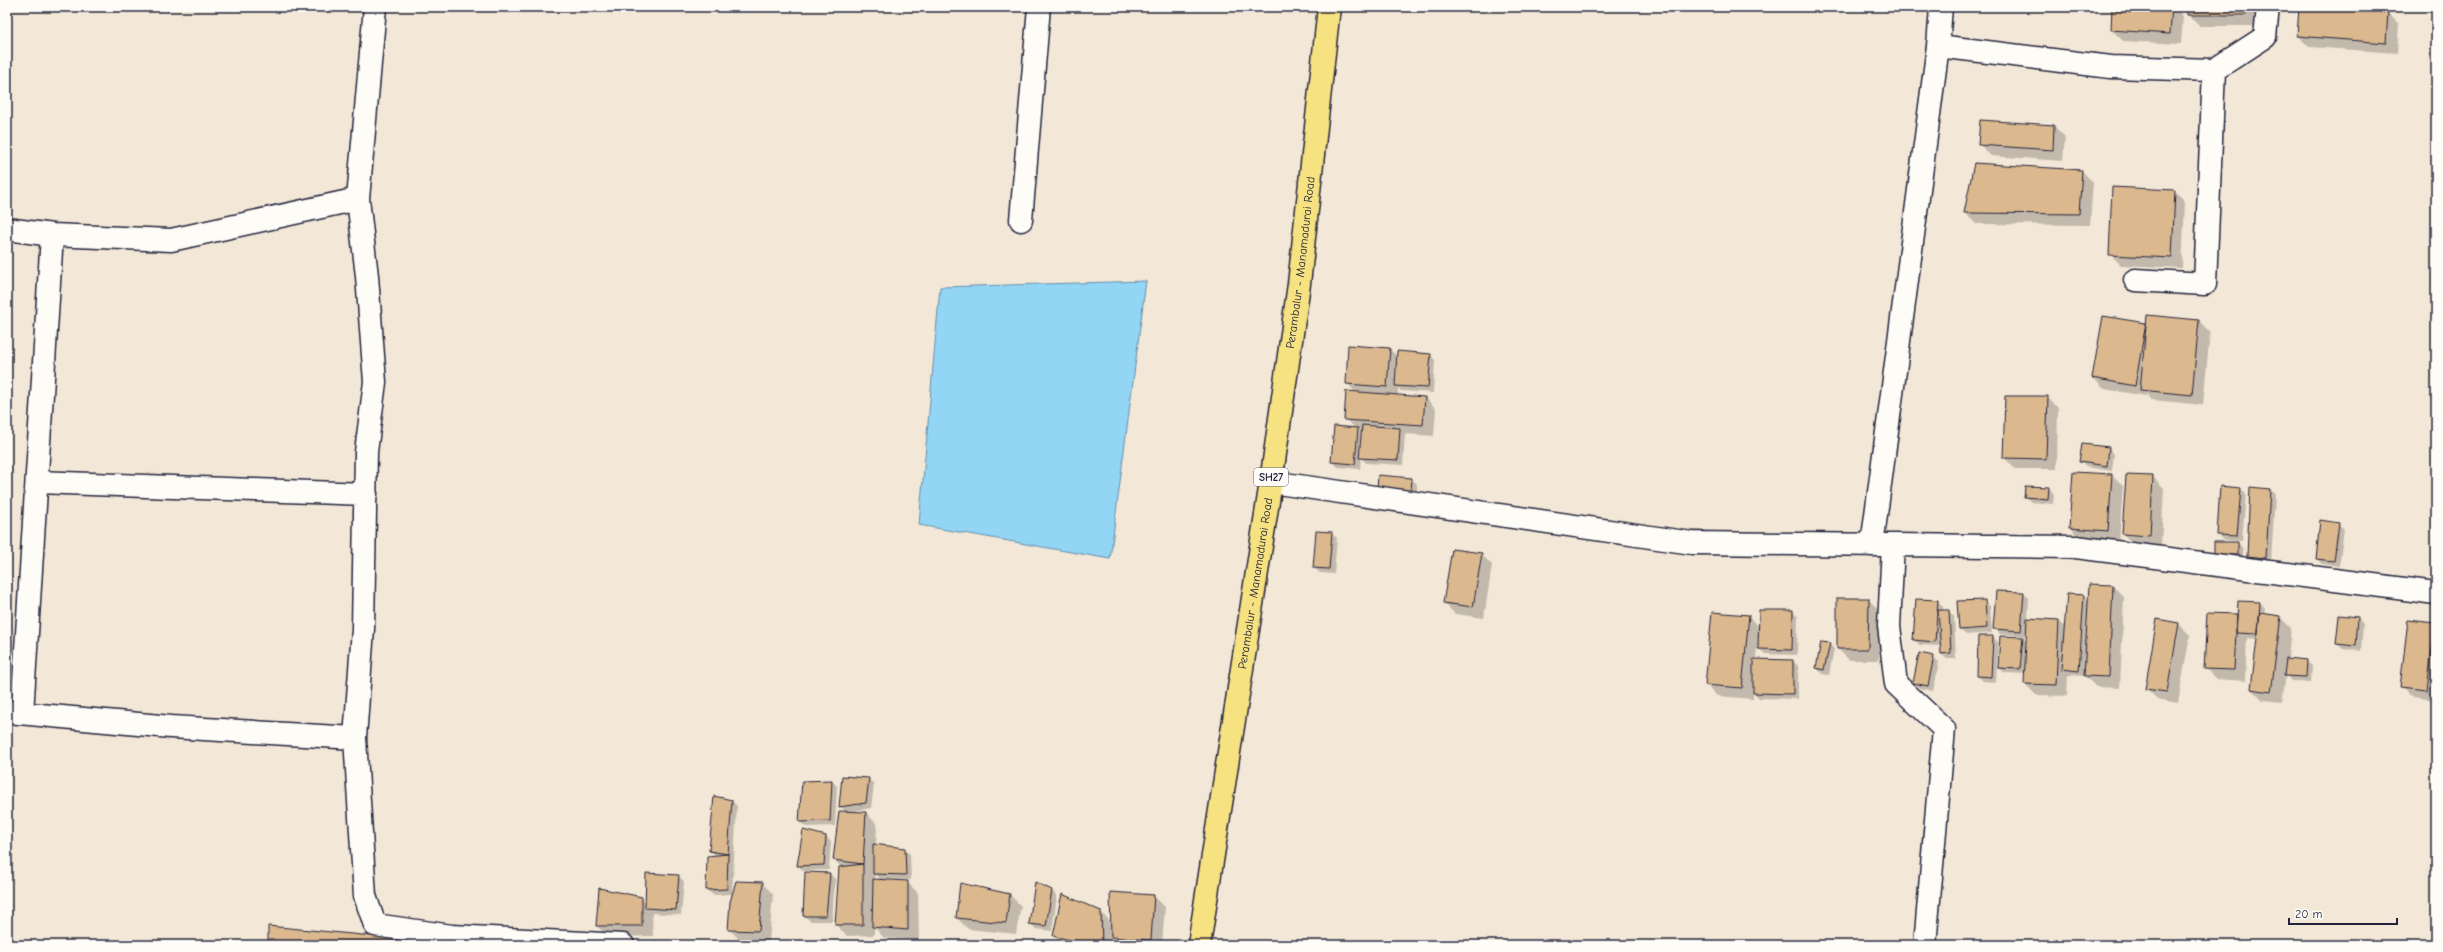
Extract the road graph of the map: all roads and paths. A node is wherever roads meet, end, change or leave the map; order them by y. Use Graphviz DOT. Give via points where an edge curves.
graph roads {
  1 [pos="375,7"];
  2 [pos="1039,7"];
  3 [pos="1329,7"];
  4 [pos="1942,7"];
  5 [pos="2268,7"];
  6 [pos="1938,46"];
  7 [pos="2214,70"];
  8 [pos="358,199"];
  9 [pos="1021,220"];
  10 [pos="7,229"];
  11 [pos="52,235"];
  12 [pos="2135,280"];
  13 [pos="37,482"];
  14 [pos="1271,482"];
  15 [pos="366,494"];
  16 [pos="1883,545"];
  17 [pos="2436,593"];
  18 [pos="14,712"];
  19 [pos="355,738"];
  20 [pos="624,945"];
  21 [pos="1199,945"];
  22 [pos="1926,945"];
  1 -- 8 [label="street"];
  2 -- 9 [label="street"];
  3 -- 14 [label="main road, Perambalur - Manamadurai Road / SH27" via="1299,284"];
  4 -- 6 [label="street"];
  5 -- 7 [label="street" via="2265,37"];
  6 -- 7 [label="street" via="2111,67"];
  6 -- 16 [label="street"];
  7 -- 12 [label="street" via="2205,284"];
  8 -- 11 [label="street" via="171,240"];
  8 -- 15 [label="street" via="375,382 366,452"];
  10 -- 11 [label="street"];
  11 -- 13 [label="street"];
  13 -- 15 [label="street"];
  13 -- 18 [label="street"];
  14 -- 16 [label="street" via="1692,543"];
  14 -- 21 [label="main road, Perambalur - Manamadurai Road / SH27"];
  15 -- 19 [label="street" via="363,629"];
  16 -- 17 [label="street" via="2076,547"];
  16 -- 22 [label="street" via="1896,684 1944,729"];
  18 -- 19 [label="street" via="171,728"];
  19 -- 20 [label="street" via="366,896 375,925 452,936"];
}
